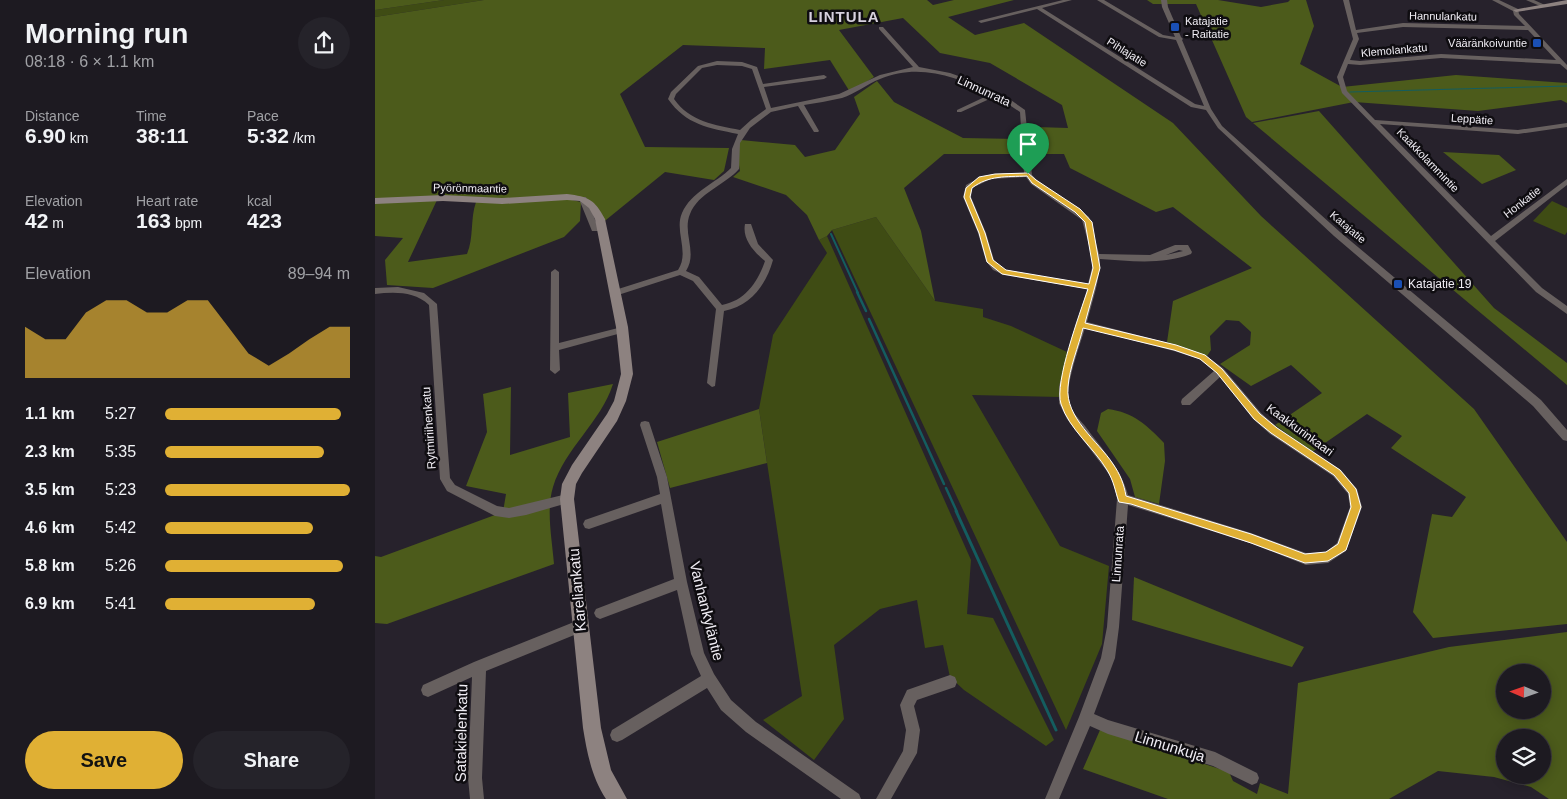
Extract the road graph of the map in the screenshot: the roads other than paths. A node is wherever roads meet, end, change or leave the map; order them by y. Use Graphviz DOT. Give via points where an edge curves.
graph roads {
  1 [pos="1069,0"];
  2 [pos="1100,0"];
  3 [pos="1164,0"];
  4 [pos="1346,0"];
  5 [pos="1495,0"];
  6 [pos="1529,0"];
  7 [pos="1566,3"];
  8 [pos="1542,5"];
  9 [pos="1038,8"];
  10 [pos="1516,10"];
  11 [pos="981,21"];
  12 [pos="881,28"];
  13 [pos="1530,28"];
  14 [pos="1355,32"];
  15 [pos="1180,39"];
  16 [pos="1348,62"];
  17 [pos="1561,62"];
  18 [pos="1567,68"];
  19 [pos="917,69"];
  20 [pos="824,77"];
  21 [pos="761,86"];
  22 [pos="995,94"];
  23 [pos="800,104"];
  24 [pos="1208,109"];
  25 [pos="769,110"];
  26 [pos="959,111"];
  27 [pos="1375,122"];
  28 [pos="1567,125"];
  29 [pos="816,131"];
  30 [pos="743,133"];
  31 [pos="1028,174"];
  32 [pos="1567,181"];
  33 [pos="583,199"];
  34 [pos="375,201"];
  35 [pos="748,226"];
  36 [pos="602,229"];
  37 [pos="1491,240"];
  38 [pos="1096,256"];
  39 [pos="1153,257"];
  40 [pos="555,272"];
  41 [pos="681,272"];
  42 [pos="1092,287"];
  43 [pos="375,291"];
  44 [pos="615,293"];
  45 [pos="720,309"];
  46 [pos="1567,311"];
  47 [pos="1081,324"];
  48 [pos="622,330"];
  49 [pos="554,348"];
  50 [pos="555,370"];
  51 [pos="1220,371"];
  52 [pos="713,383"];
  53 [pos="1186,402"];
  54 [pos="645,425"];
  55 [pos="1567,436"];
  56 [pos="666,498"];
  57 [pos="567,499"];
  58 [pos="1123,500"];
  59 [pos="589,524"];
  60 [pos="681,582"];
  61 [pos="600,613"];
  62 [pos="579,626"];
  63 [pos="479,667"];
  64 [pos="709,680"];
  65 [pos="950,682"];
  66 [pos="428,690"];
  67 [pos="1086,718"];
  68 [pos="617,735"];
  69 [pos="1252,778"];
  70 [pos="477,799"];
  71 [pos="618,799"];
  72 [pos="854,799"];
  73 [pos="883,799"];
  74 [pos="1052,799"];
  1 -- 9 [label="street"];
  2 -- 15 [label="street" via="1161,36"];
  3 -- 15 [label="street, Katajatie"];
  4 -- 14 [label="street, Kaakkolammintie"];
  5 -- 10 [label="street"];
  6 -- 8 [label="street"];
  7 -- 8 [label="street"];
  8 -- 10 [label="street"];
  9 -- 11 [label="street"];
  9 -- 24 [label="street, Pihlajatie" via="1193,106"];
  10 -- 13 [label="street"];
  12 -- 19 [label="street"];
  13 -- 14 [label="street, Hannulankatu" via="1403,25"];
  13 -- 17 [label="street"];
  14 -- 16 [label="street, Kaakkolammintie" via="1356,39"];
  15 -- 24 [label="street, Katajatie"];
  16 -- 17 [label="street, Klemolankatu" via="1441,56"];
  16 -- 27 [label="street, Kaakkolammintie" via="1340,77 1345,92"];
  17 -- 18 [label="street"];
  19 -- 22 [label="street, Linnunrata" via="961,78"];
  19 -- 23 [label="street, Linnunrata" via="874,79 841,96"];
  20 -- 21 [label="street"];
  21 -- 25 [label="street"];
  21 -- 30 [label="street" via="755,68 750,65 717,63 700,67 673,93 671,99 674,104 694,120"];
  22 -- 26 [label="street"];
  22 -- 31 [label="street, Linnunrata" via="1023,111"];
  23 -- 25 [label="street, Linnunrata"];
  23 -- 29 [label="street"];
  24 -- 55 [label="street, Katajatie" via="1220,127 1337,234 1537,403"];
  25 -- 30 [label="street"];
  27 -- 28 [label="street, Leppätie" via="1518,132"];
  27 -- 37 [label="street, Kaakkolammintie"];
  30 -- 41 [label="street" via="735,146 735,169 693,202 687,211 684,219 688,256 687,266"];
  31 -- 38 [label="street, Linnunrata" via="1034,182 1087,218"];
  31 -- 42 [label="street" via="979,179 969,188 967,197 990,262 1004,272"];
  32 -- 37 [label="street, Honkatie"];
  33 -- 34 [label="street, Pyörönmaantie"];
  33 -- 36 [label="street" via="593,206"];
  33 -- 36 [label="street" via="595,229"];
  35 -- 45 [label="street" via="756,249 769,260 767,268 739,304"];
  36 -- 44 [label="street"];
  37 -- 46 [label="street, Kaakkolammintie" via="1539,290"];
  38 -- 39 [label="street"];
  38 -- 42 [label="street, Linnunrata" via="1097,268"];
  40 -- 49 [label="street"];
  41 -- 44 [label="street"];
  41 -- 45 [label="street" via="696,279"];
  42 -- 47 [label="street, Linnunrata"];
  43 -- 57 [label="street, Rytmiriihenkatu" via="413,291 426,296 433,304 445,479 451,488 495,511 509,513"];
  44 -- 48 [label="street"];
  45 -- 52 [label="street"];
  47 -- 51 [label="street, Kaakkurinkaari" via="1176,348 1202,357"];
  47 -- 58 [label="street, Linnunrata" via="1064,386 1065,403 1119,482"];
  48 -- 49 [label="street"];
  48 -- 57 [label="street, Kareliankatu" via="627,374 623,390 612,417 577,468 569,484"];
  49 -- 50 [label="street"];
  51 -- 53 [label="street"];
  51 -- 58 [label="street, Kaakkurinkaari" via="1257,416 1337,473 1353,492 1356,507 1342,546 1328,556 1305,559 1251,538"];
  54 -- 56 [label="street, Vanhankyläntie"];
  56 -- 59 [label="street"];
  56 -- 60 [label="street, Vanhankyläntie"];
  57 -- 62 [label="street, Kareliankatu"];
  58 -- 67 [label="street, Linnunrata" via="1108,658"];
  60 -- 61 [label="street"];
  60 -- 64 [label="street, Vanhankyläntie" via="698,654"];
  62 -- 63 [label="street, Satakielenkatu"];
  62 -- 71 [label="street, Kareliankatu" via="598,761 606,785"];
  63 -- 66 [label="street, Satakielenkatu"];
  63 -- 70 [label="street, Satakielenkatu"];
  64 -- 68 [label="street"];
  64 -- 72 [label="street, Vanhankyläntie" via="726,705 751,727"];
  65 -- 73 [label="street" via="912,695 907,705 913,730 910,753"];
  67 -- 69 [label="street, Linnunkuja" via="1215,759"];
  67 -- 74 [label="street, Linnunrata"];
}
